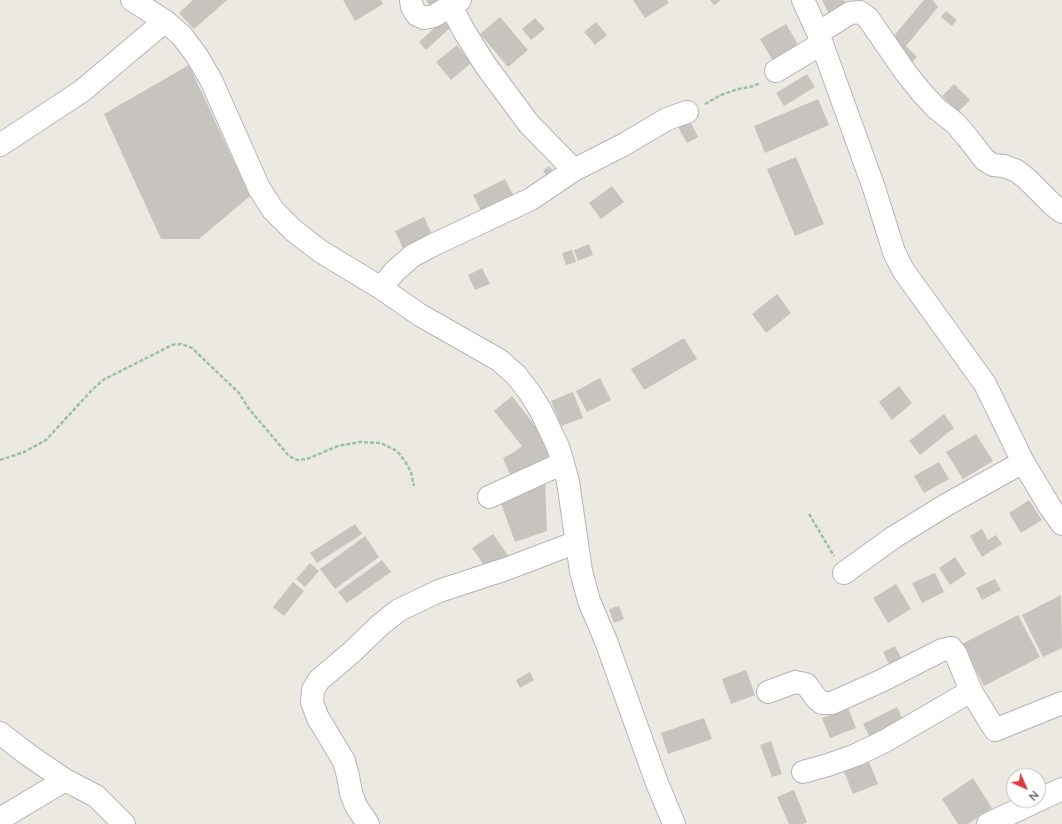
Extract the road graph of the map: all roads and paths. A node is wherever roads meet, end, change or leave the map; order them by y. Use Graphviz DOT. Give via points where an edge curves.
graph roads {
  1 [pos="132,0"];
  2 [pos="411,0"];
  3 [pos="803,0"];
  4 [pos="456,3"];
  5 [pos="165,21"];
  6 [pos="820,38"];
  7 [pos="776,71"];
  8 [pos="687,112"];
  9 [pos="0,145"];
  10 [pos="574,170"];
  11 [pos="1062,212"];
  12 [pos="381,288"];
  13 [pos="0,460"];
  14 [pos="1023,462"];
  15 [pos="564,463"];
  16 [pos="414,486"];
  17 [pos="489,497"];
  18 [pos="809,514"];
  19 [pos="1062,524"];
  20 [pos="577,542"];
  21 [pos="844,573"];
  22 [pos="971,691"];
  23 [pos="768,692"];
  24 [pos="1062,703"];
  25 [pos="0,733"];
  26 [pos="803,772"];
  27 [pos="65,780"];
  28 [pos="1062,789"];
  29 [pos="0,819"];
  30 [pos="124,824"];
  31 [pos="368,824"];
  32 [pos="674,824"];
  33 [pos="988,824"];
  1 -- 5 [label="street"];
  2 -- 4 [label="street" via="417,15 424,18 434,16"];
  3 -- 6 [label="street"];
  4 -- 10 [label="street" via="464,31 486,66 529,124"];
  5 -- 9 [label="street" via="82,91"];
  5 -- 12 [label="street" via="182,36 197,56 214,87 258,188 273,210 320,251"];
  6 -- 7 [label="street"];
  6 -- 11 [label="street" via="850,13 860,12 868,18 918,88 937,109 955,123 985,160 993,165 1017,171"];
  6 -- 14 [label="street" via="874,188 894,252 985,384"];
  7 -- 8 [label="path" via="760,84 721,95"];
  8 -- 10 [label="street" via="667,119 622,146"];
  10 -- 12 [label="street" via="532,199 412,256"];
  12 -- 15 [label="street" via="499,360 516,375 541,411"];
  13 -- 16 [label="path" via="24,452 46,440 103,380 172,345 181,344 197,352 239,393 289,456 297,460 307,459 338,446 360,442 381,443 397,451 405,461"];
  14 -- 19 [label="street"];
  14 -- 21 [label="street" via="939,509"];
  15 -- 17 [label="street"];
  15 -- 20 [label="street"];
  18 -- 21 [label="path"];
  20 -- 31 [label="street" via="439,591 399,610 319,680 313,690 312,702 318,718 344,761 351,793"];
  20 -- 32 [label="street" via="589,601"];
  22 -- 23 [label="street" via="956,654 951,648 832,703 822,703 806,684 795,682"];
  22 -- 24 [label="street" via="995,730"];
  22 -- 26 [label="street" via="885,741 828,765"];
  25 -- 27 [label="street"];
  27 -- 29 [label="street"];
  27 -- 30 [label="street" via="96,796"];
  28 -- 33 [label="street"];
}
